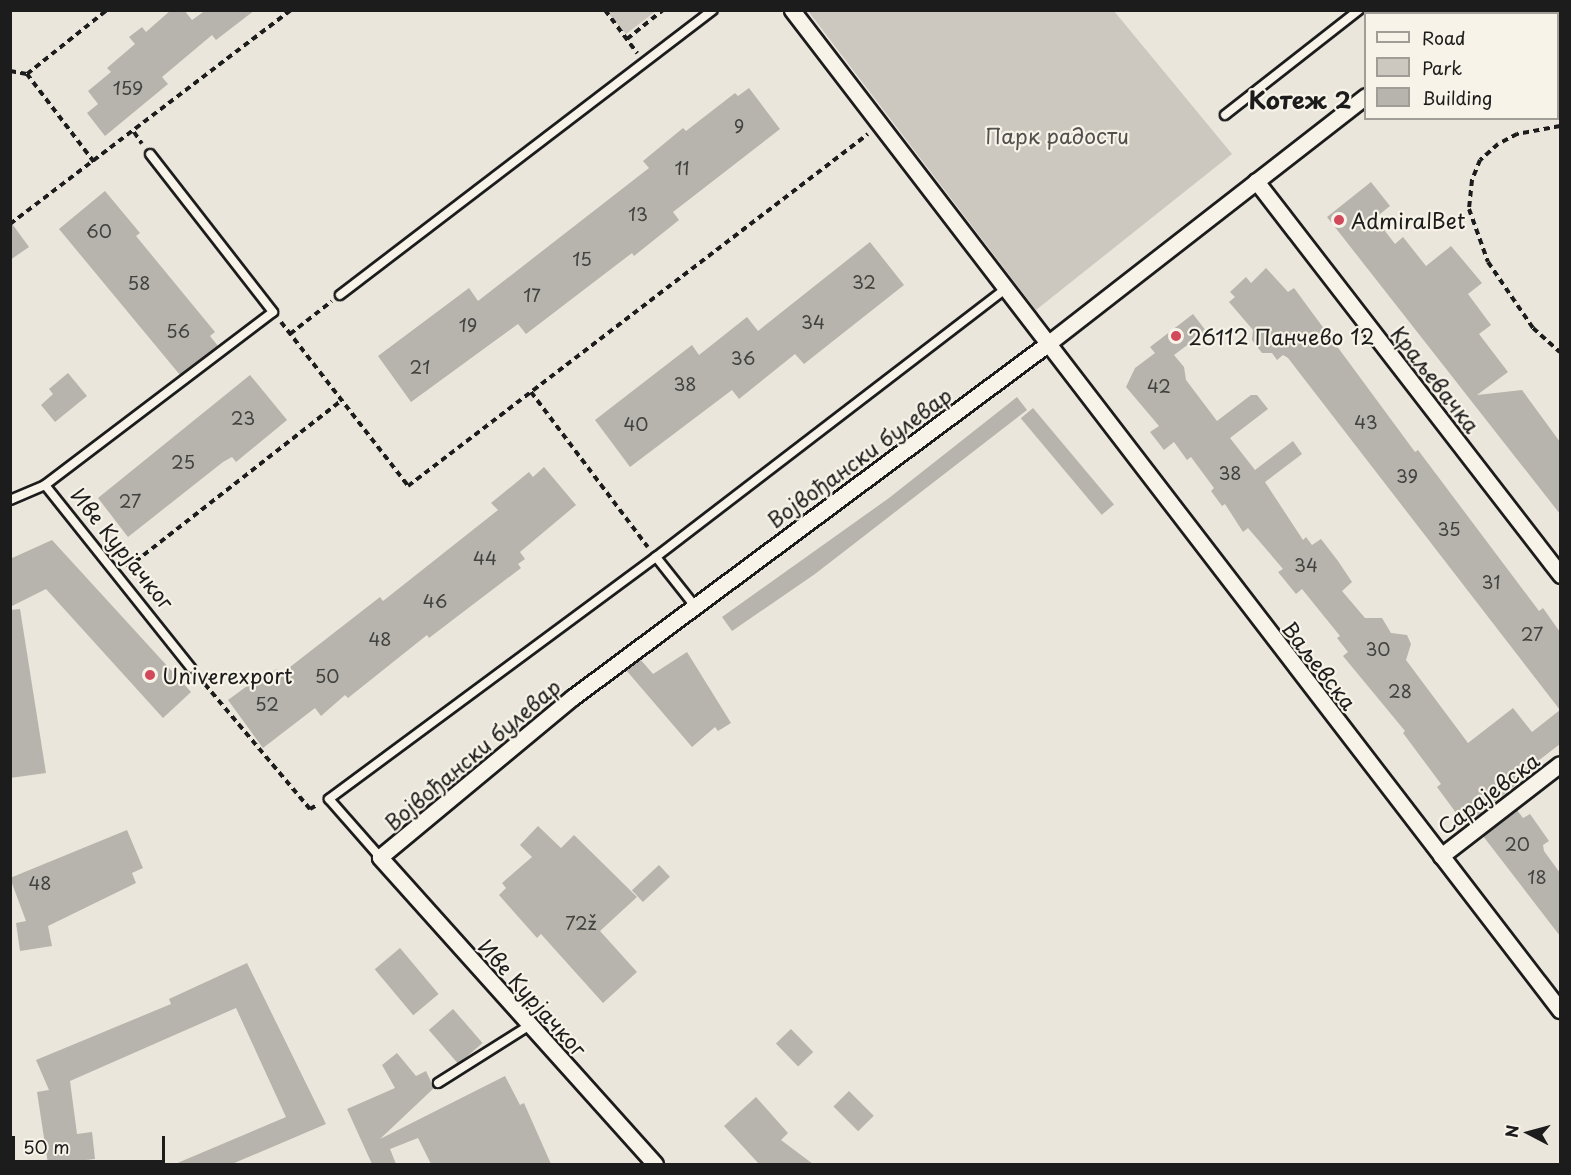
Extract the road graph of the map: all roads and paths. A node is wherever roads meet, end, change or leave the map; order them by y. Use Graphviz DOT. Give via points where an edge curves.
graph roads {
  1 [pos="107,10"];
  2 [pos="291,10"];
  3 [pos="605,10"];
  4 [pos="663,10"];
  5 [pos="714,10"];
  6 [pos="792,10"];
  7 [pos="1359,10"];
  8 [pos="627,39"];
  9 [pos="645,63"];
  10 [pos="10,71"];
  11 [pos="27,74"];
  12 [pos="1364,97"];
  13 [pos="1225,115"];
  14 [pos="879,125"];
  15 [pos="1560,126"];
  16 [pos="150,154"];
  17 [pos="94,162"];
  18 [pos="1256,181"];
  19 [pos="10,224"];
  20 [pos="1004,290"];
  21 [pos="340,295"];
  22 [pos="273,312"];
  23 [pos="290,334"];
  24 [pos="1046,345"];
  25 [pos="1560,352"];
  26 [pos="531,392"];
  27 [pos="341,401"];
  28 [pos="45,485"];
  29 [pos="10,500"];
  30 [pos="656,557"];
  31 [pos="117,575"];
  32 [pos="1560,575"];
  33 [pos="694,604"];
  34 [pos="191,668"];
  35 [pos="1560,764"];
  36 [pos="328,799"];
  37 [pos="1441,855"];
  38 [pos="380,857"];
  39 [pos="1560,1010"];
  40 [pos="530,1024"];
  41 [pos="438,1083"];
  42 [pos="649,1163"];
  1 -- 11 [label="path"];
  2 -- 17 [label="path"];
  3 -- 8 [label="path"];
  4 -- 8 [label="path"];
  5 -- 9 [label="lane"];
  6 -- 14 [label="street, Ваљевска"];
  7 -- 13 [label="lane"];
  8 -- 9 [label="path"];
  9 -- 21 [label="lane"];
  10 -- 11 [label="path"];
  11 -- 17 [label="path"];
  12 -- 18 [label="street, Војвођански булевар"];
  14 -- 20 [label="street, Ваљевска"];
  14 -- 26 [label="path"];
  15 -- 25 [label="path" via="1517,134 1480,160 1472,180 1468,209 1488,262 1533,328"];
  16 -- 22 [label="lane"];
  17 -- 19 [label="path"];
  18 -- 24 [label="street, Војвођански булевар"];
  18 -- 32 [label="street, Краљевачка"];
  20 -- 24 [label="street, Ваљевска"];
  20 -- 30 [label="lane"];
  21 -- 23 [label="path"];
  22 -- 23 [label="path"];
  22 -- 28 [label="lane"];
  23 -- 27 [label="path"];
  24 -- 33 [label="street, Војвођански булевар"];
  24 -- 37 [label="street, Ваљевска"];
  26 -- 27 [label="path" via="408,486"];
  26 -- 30 [label="path"];
  27 -- 31 [label="path"];
  28 -- 29 [label="lane, Иве Курјачког"];
  28 -- 31 [label="lane, Иве Курјачког"];
  30 -- 33 [label="lane"];
  30 -- 36 [label="lane"];
  31 -- 34 [label="lane, Иве Курјачког"];
  33 -- 38 [label="street, Војвођански булевар" via="573,697"];
  34 -- 36 [label="path" via="310,808"];
  35 -- 37 [label="street, Сарајевска"];
  36 -- 38 [label="lane"];
  37 -- 39 [label="street, Ваљевска"];
  38 -- 40 [label="street, Иве Курјачког"];
  40 -- 41 [label="lane"];
  40 -- 42 [label="street, Иве Курјачког"];
}
